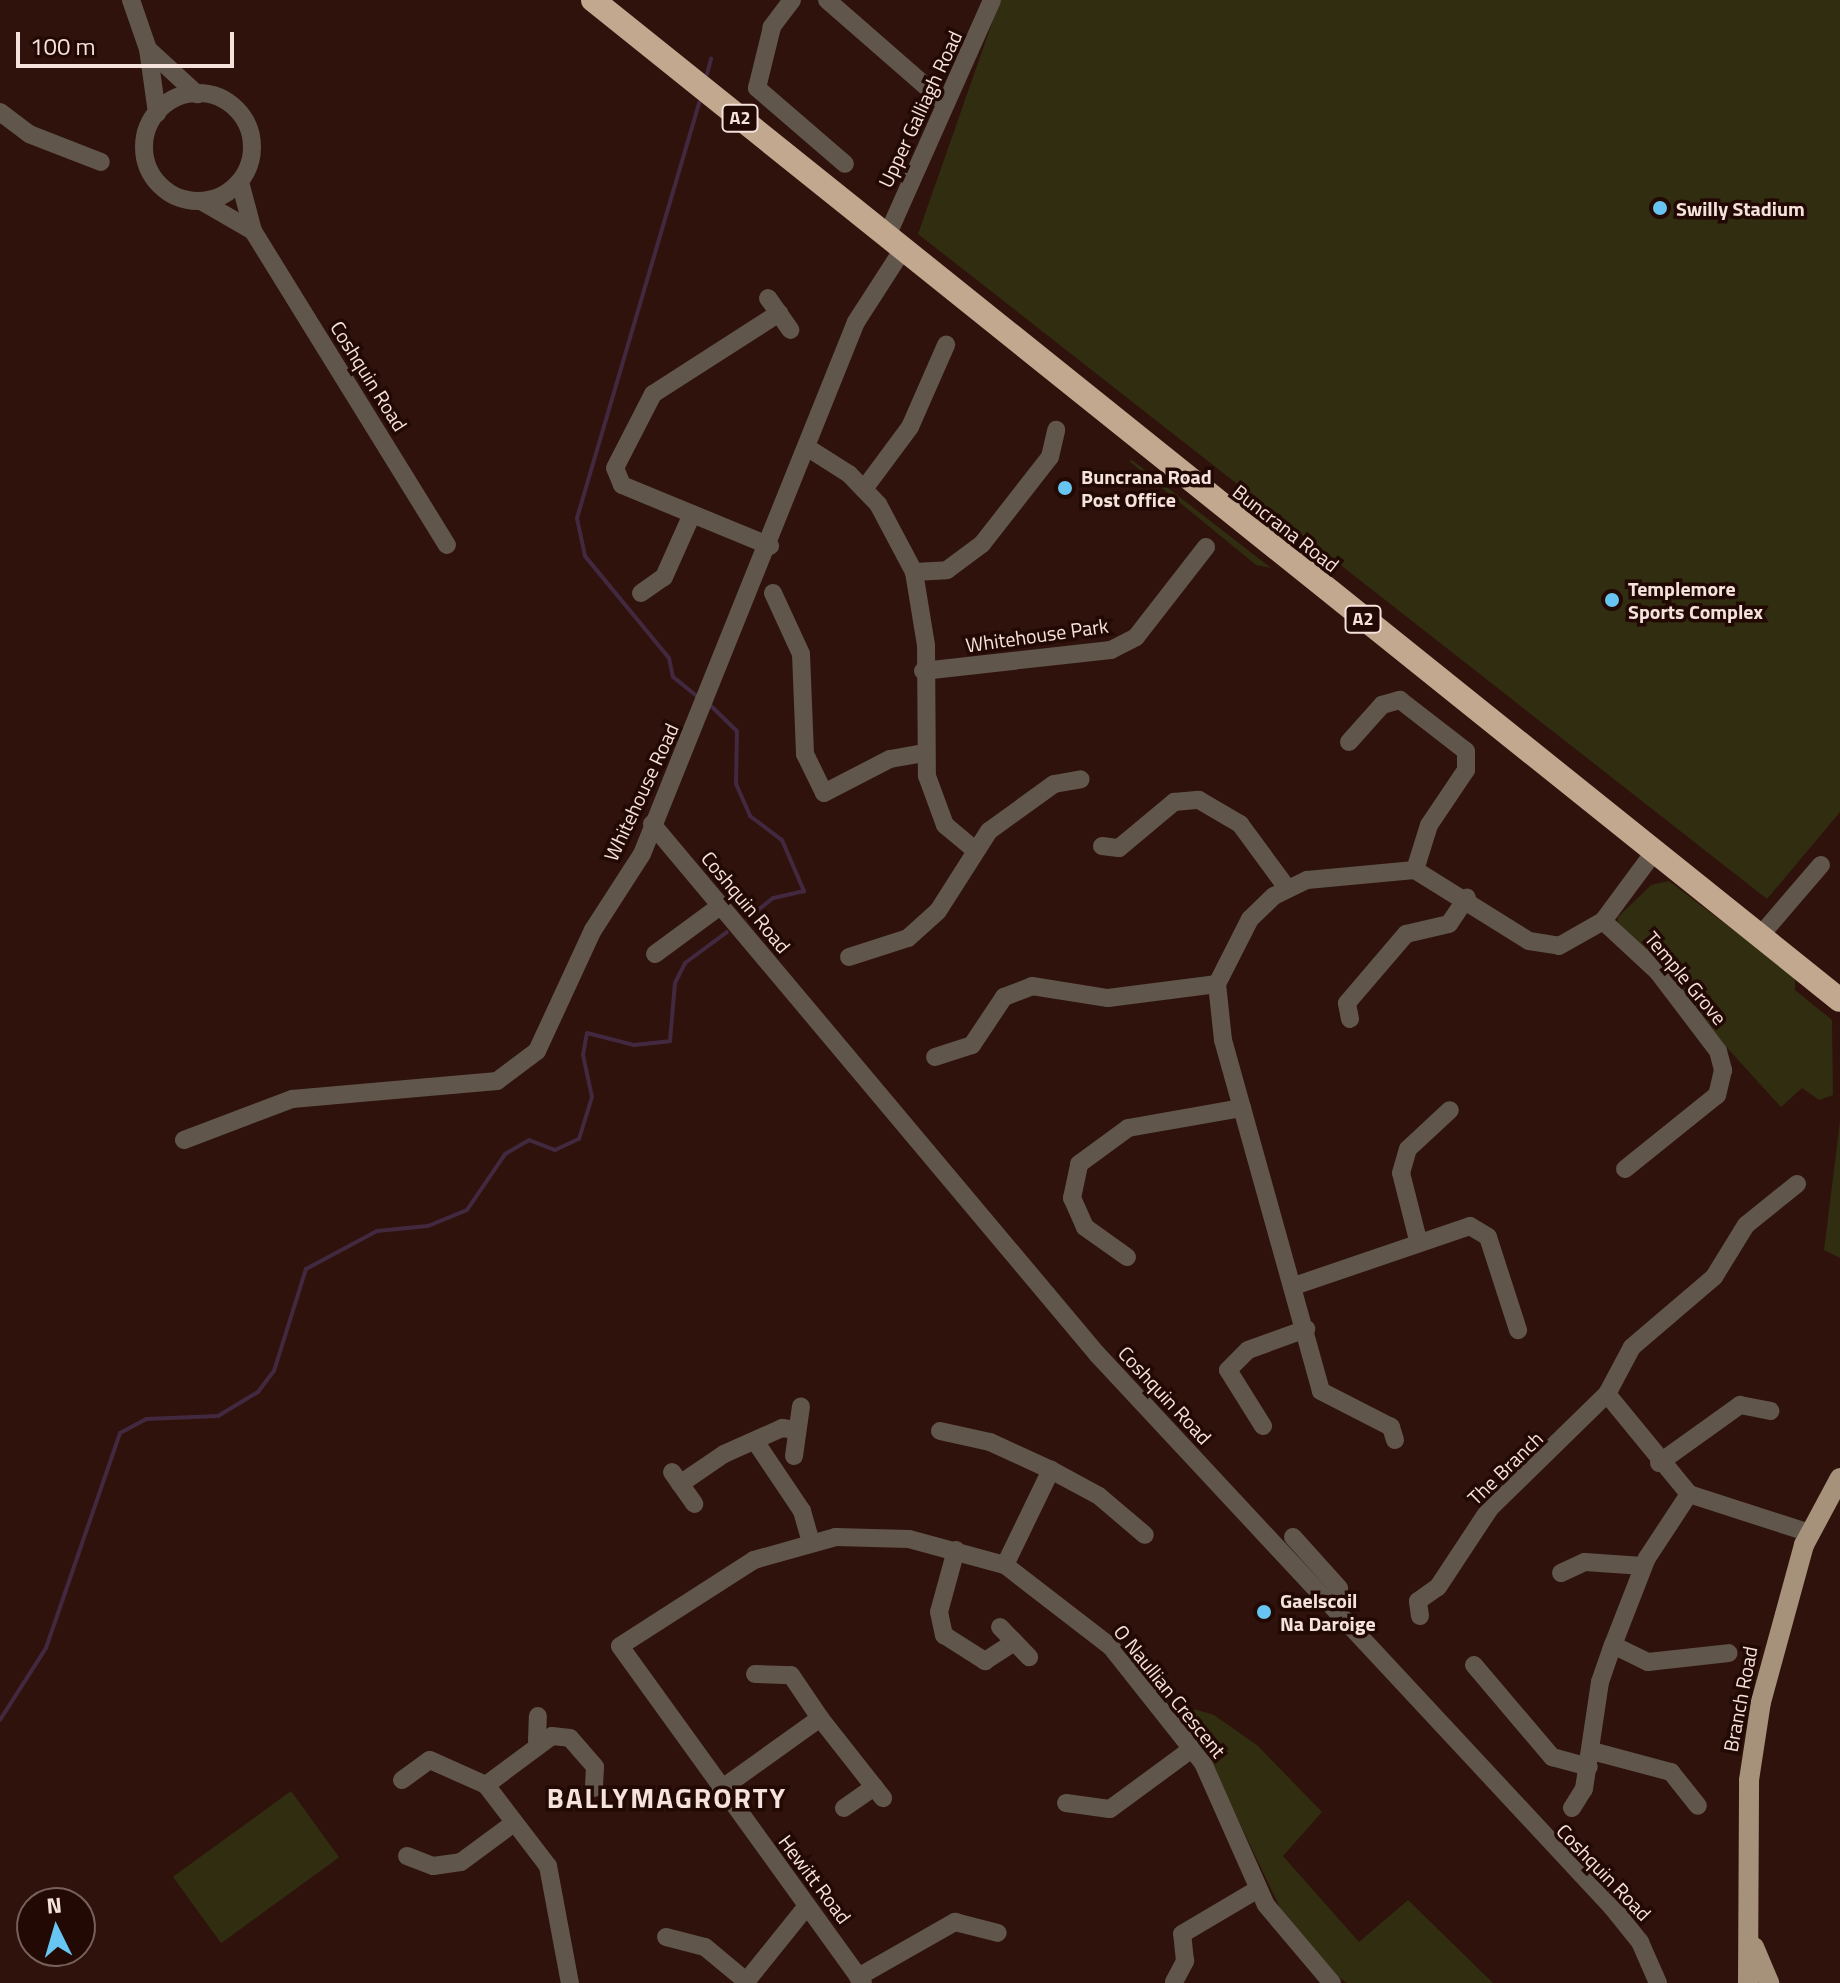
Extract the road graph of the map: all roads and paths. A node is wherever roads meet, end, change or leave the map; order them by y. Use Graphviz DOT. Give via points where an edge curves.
graph roads {
  1 [pos="131,0"];
  2 [pos="593,0"];
  3 [pos="792,0"];
  4 [pos="827,0"];
  5 [pos="992,0"];
  6 [pos="148,49"];
  7 [pos="197,94"];
  8 [pos="945,103"];
  9 [pos="0,112"];
  10 [pos="157,113"];
  11 [pos="101,162"];
  12 [pos="845,164"];
  13 [pos="240,182"];
  14 [pos="201,201"];
  15 [pos="253,231"];
  16 [pos="895,243"];
  17 [pos="790,330"];
  18 [pos="946,345"];
  19 [pos="1056,430"];
  20 [pos="808,448"];
  21 [pos="864,489"];
  22 [pos="692,514"];
  23 [pos="447,545"];
  24 [pos="770,546"];
  25 [pos="1206,547"];
  26 [pos="914,572"];
  27 [pos="641,593"];
  28 [pos="773,593"];
  29 [pos="923,671"];
  30 [pos="1349,742"];
  31 [pos="923,753"];
  32 [pos="1081,779"];
  33 [pos="652,824"];
  34 [pos="1102,846"];
  35 [pos="974,849"];
  36 [pos="1654,852"];
  37 [pos="1821,865"];
  38 [pos="1415,870"];
  39 [pos="1287,888"];
  40 [pos="1467,897"];
  41 [pos="720,906"];
  42 [pos="1603,921"];
  43 [pos="1759,937"];
  44 [pos="655,954"];
  45 [pos="849,957"];
  46 [pos="1217,984"];
  47 [pos="1840,1000"];
  48 [pos="1350,1019"];
  49 [pos="935,1057"];
  50 [pos="1242,1108"];
  51 [pos="1450,1110"];
  52 [pos="184,1140"];
  53 [pos="1625,1169"];
  54 [pos="1797,1184"];
  55 [pos="1418,1240"];
  56 [pos="1127,1257"];
  57 [pos="1294,1286"];
  58 [pos="1306,1329"];
  59 [pos="1518,1330"];
  60 [pos="1607,1394"];
  61 [pos="801,1406"];
  62 [pos="1770,1411"];
  63 [pos="1263,1426"];
  64 [pos="797,1430"];
  65 [pos="940,1431"];
  66 [pos="1395,1440"];
  67 [pos="755,1441"];
  68 [pos="794,1456"];
  69 [pos="1659,1463"];
  70 [pos="1051,1470"];
  71 [pos="1840,1478"];
  72 [pos="1689,1494"];
  73 [pos="694,1504"];
  74 [pos="1810,1533"];
  75 [pos="1145,1535"];
  76 [pos="1293,1537"];
  77 [pos="810,1539"];
  78 [pos="956,1550"];
  79 [pos="1005,1565"];
  80 [pos="1643,1566"];
  81 [pos="1321,1568"];
  82 [pos="1561,1573"];
  83 [pos="1307,1582"];
  84 [pos="1339,1588"];
  85 [pos="1420,1616"];
  86 [pos="1000,1627"];
  87 [pos="1014,1642"];
  88 [pos="1613,1645"];
  89 [pos="620,1646"];
  90 [pos="1729,1653"];
  91 [pos="1029,1657"];
  92 [pos="1474,1665"];
  93 [pos="755,1674"];
  94 [pos="538,1716"];
  95 [pos="820,1718"];
  96 [pos="537,1741"];
  97 [pos="1193,1748"];
  98 [pos="1590,1759"];
  99 [pos="402,1780"];
  100 [pos="486,1785"];
  101 [pos="594,1788"];
  102 [pos="721,1789"];
  103 [pos="1066,1803"];
  104 [pos="1698,1806"];
  105 [pos="844,1808"];
  106 [pos="1572,1808"];
  107 [pos="511,1825"];
  108 [pos="407,1856"];
  109 [pos="1258,1889"];
  110 [pos="807,1906"];
  111 [pos="998,1933"];
  112 [pos="666,1937"];
  113 [pos="1753,1943"];
  114 [pos="860,1980"];
  115 [pos="745,1982"];
  116 [pos="1174,1982"];
  117 [pos="570,1983"];
  118 [pos="1332,1983"];
  119 [pos="1658,1983"];
  120 [pos="1748,1983"];
  121 [pos="1769,1983"];
  1 -- 6 [label="street"];
  2 -- 16 [label="highway, Buncrana Road / A2"];
  3 -- 12 [label="street" via="772,27 757,88"];
  4 -- 8 [label="street"];
  5 -- 8 [label="street, Upper Galliagh Road"];
  6 -- 7 [label="street"];
  6 -- 10 [label="street"];
  7 -- 10 [label="street"];
  7 -- 13 [label="street" via="219,97 244,119 252,151"];
  8 -- 16 [label="street, Upper Galliagh Road"];
  9 -- 11 [label="street" via="29,134"];
  10 -- 14 [label="street" via="145,145 149,168 170,193"];
  13 -- 14 [label="street"];
  13 -- 15 [label="street"];
  14 -- 15 [label="street"];
  15 -- 23 [label="street, Coshquin Road"];
  16 -- 20 [label="street, Whitehouse Road" via="856,322"];
  16 -- 36 [label="highway, Buncrana Road / A2"];
  17 -- 22 [label="street" via="774,306 653,394 615,468 622,485"];
  18 -- 21 [label="street" via="910,427"];
  19 -- 26 [label="street" via="1050,457 982,544 947,570"];
  20 -- 21 [label="street"];
  20 -- 24 [label="street, Whitehouse Road"];
  21 -- 26 [label="street"];
  22 -- 24 [label="street"];
  22 -- 27 [label="street" via="664,577"];
  24 -- 33 [label="street, Whitehouse Road"];
  25 -- 29 [label="street, Whitehouse Park" via="1136,637 1111,650"];
  26 -- 29 [label="street"];
  28 -- 31 [label="street" via="801,654 805,754 824,793 890,759"];
  29 -- 31 [label="street"];
  30 -- 38 [label="street" via="1382,705 1400,700 1466,751 1466,770 1429,825"];
  31 -- 35 [label="street" via="945,825"];
  32 -- 35 [label="street" via="1054,784"];
  33 -- 41 [label="street, Coshquin Road"];
  33 -- 52 [label="street, Whitehouse Road" via="642,854 593,930 557,1014 522,1067 497,1081 446,1090 292,1099"];
  34 -- 39 [label="street" via="1119,848 1174,802 1199,800 1240,824"];
  35 -- 45 [label="street" via="938,911 908,938"];
  36 -- 42 [label="street"];
  36 -- 43 [label="highway, Buncrana Road / A2"];
  37 -- 43 [label="street"];
  38 -- 39 [label="street" via="1349,872"];
  38 -- 40 [label="street"];
  39 -- 46 [label="street" via="1250,919"];
  40 -- 42 [label="street" via="1529,941 1559,946"];
  40 -- 48 [label="street" via="1449,924 1406,934 1347,1003"];
  41 -- 44 [label="street"];
  41 -- 83 [label="street, Coshquin Road" via="1097,1354"];
  42 -- 53 [label="street, Temple Grove" via="1658,972 1718,1051 1723,1070 1717,1095"];
  43 -- 47 [label="highway, Buncrana Road / A2"];
  46 -- 49 [label="street" via="1108,998 1032,986 1004,997 972,1045"];
  46 -- 50 [label="street"];
  50 -- 56 [label="street" via="1128,1128 1079,1164 1072,1198 1085,1227"];
  50 -- 57 [label="street"];
  51 -- 55 [label="street" via="1408,1149 1401,1173"];
  54 -- 60 [label="street, The Branch" via="1746,1225 1714,1277 1632,1347"];
  55 -- 57 [label="street"];
  55 -- 59 [label="street" via="1470,1226 1488,1237"];
  57 -- 58 [label="street"];
  58 -- 63 [label="street" via="1248,1350 1228,1370"];
  58 -- 66 [label="street" via="1321,1391 1391,1427"];
  60 -- 69 [label="street"];
  60 -- 85 [label="street, The Branch" via="1490,1508 1438,1587 1418,1601"];
  61 -- 64 [label="street"];
  62 -- 69 [label="street" via="1740,1405"];
  64 -- 67 [label="street" via="782,1428"];
  64 -- 68 [label="street"];
  65 -- 70 [label="street" via="990,1442"];
  67 -- 73 [label="street" via="676,1478"];
  67 -- 77 [label="street" via="802,1511"];
  69 -- 72 [label="street"];
  70 -- 75 [label="street" via="1099,1496"];
  70 -- 79 [label="street"];
  71 -- 74 [label="main road, Branch Road"];
  72 -- 74 [label="street"];
  72 -- 80 [label="street"];
  74 -- 113 [label="main road, Branch Road" via="1761,1702 1749,1780"];
  76 -- 81 [label="street"];
  77 -- 78 [label="street, O Naullian Crescent" via="909,1539"];
  77 -- 89 [label="street, O Naullian Crescent" via="754,1560"];
  78 -- 79 [label="street, O Naullian Crescent"];
  78 -- 87 [label="street" via="939,1612 944,1635 985,1661"];
  79 -- 97 [label="street, O Naullian Crescent" via="1111,1647"];
  80 -- 82 [label="street" via="1585,1562"];
  80 -- 88 [label="street"];
  81 -- 83 [label="street"];
  81 -- 84 [label="street"];
  83 -- 119 [label="street, Coshquin Road" via="1612,1907 1640,1942"];
  86 -- 87 [label="street"];
  87 -- 91 [label="street"];
  88 -- 90 [label="street" via="1648,1662"];
  88 -- 98 [label="street" via="1600,1682"];
  89 -- 102 [label="street, Hewitt Road"];
  92 -- 98 [label="street" via="1552,1757"];
  93 -- 95 [label="street" via="791,1675"];
  94 -- 96 [label="street"];
  95 -- 102 [label="street"];
  95 -- 105 [label="street" via="879,1792"];
  96 -- 100 [label="street"];
  96 -- 101 [label="street" via="570,1738 595,1767"];
  97 -- 103 [label="street" via="1110,1809"];
  97 -- 109 [label="street, O Naullian Crescent" via="1221,1794"];
  98 -- 104 [label="street" via="1671,1772"];
  98 -- 106 [label="street"];
  99 -- 100 [label="street" via="430,1760"];
  100 -- 107 [label="street"];
  102 -- 110 [label="street, Hewitt Road"];
  107 -- 108 [label="street" via="461,1862 433,1866"];
  107 -- 117 [label="street" via="548,1866"];
  109 -- 116 [label="street" via="1182,1934 1185,1961"];
  109 -- 118 [label="street, O Naullian Crescent" via="1307,1960"];
  110 -- 114 [label="street, Hewitt Road"];
  110 -- 115 [label="street"];
  111 -- 114 [label="street" via="955,1922"];
  112 -- 115 [label="street" via="705,1947"];
  113 -- 120 [label="main road, Branch Road"];
  113 -- 121 [label="main road, Branch Road"];
}
